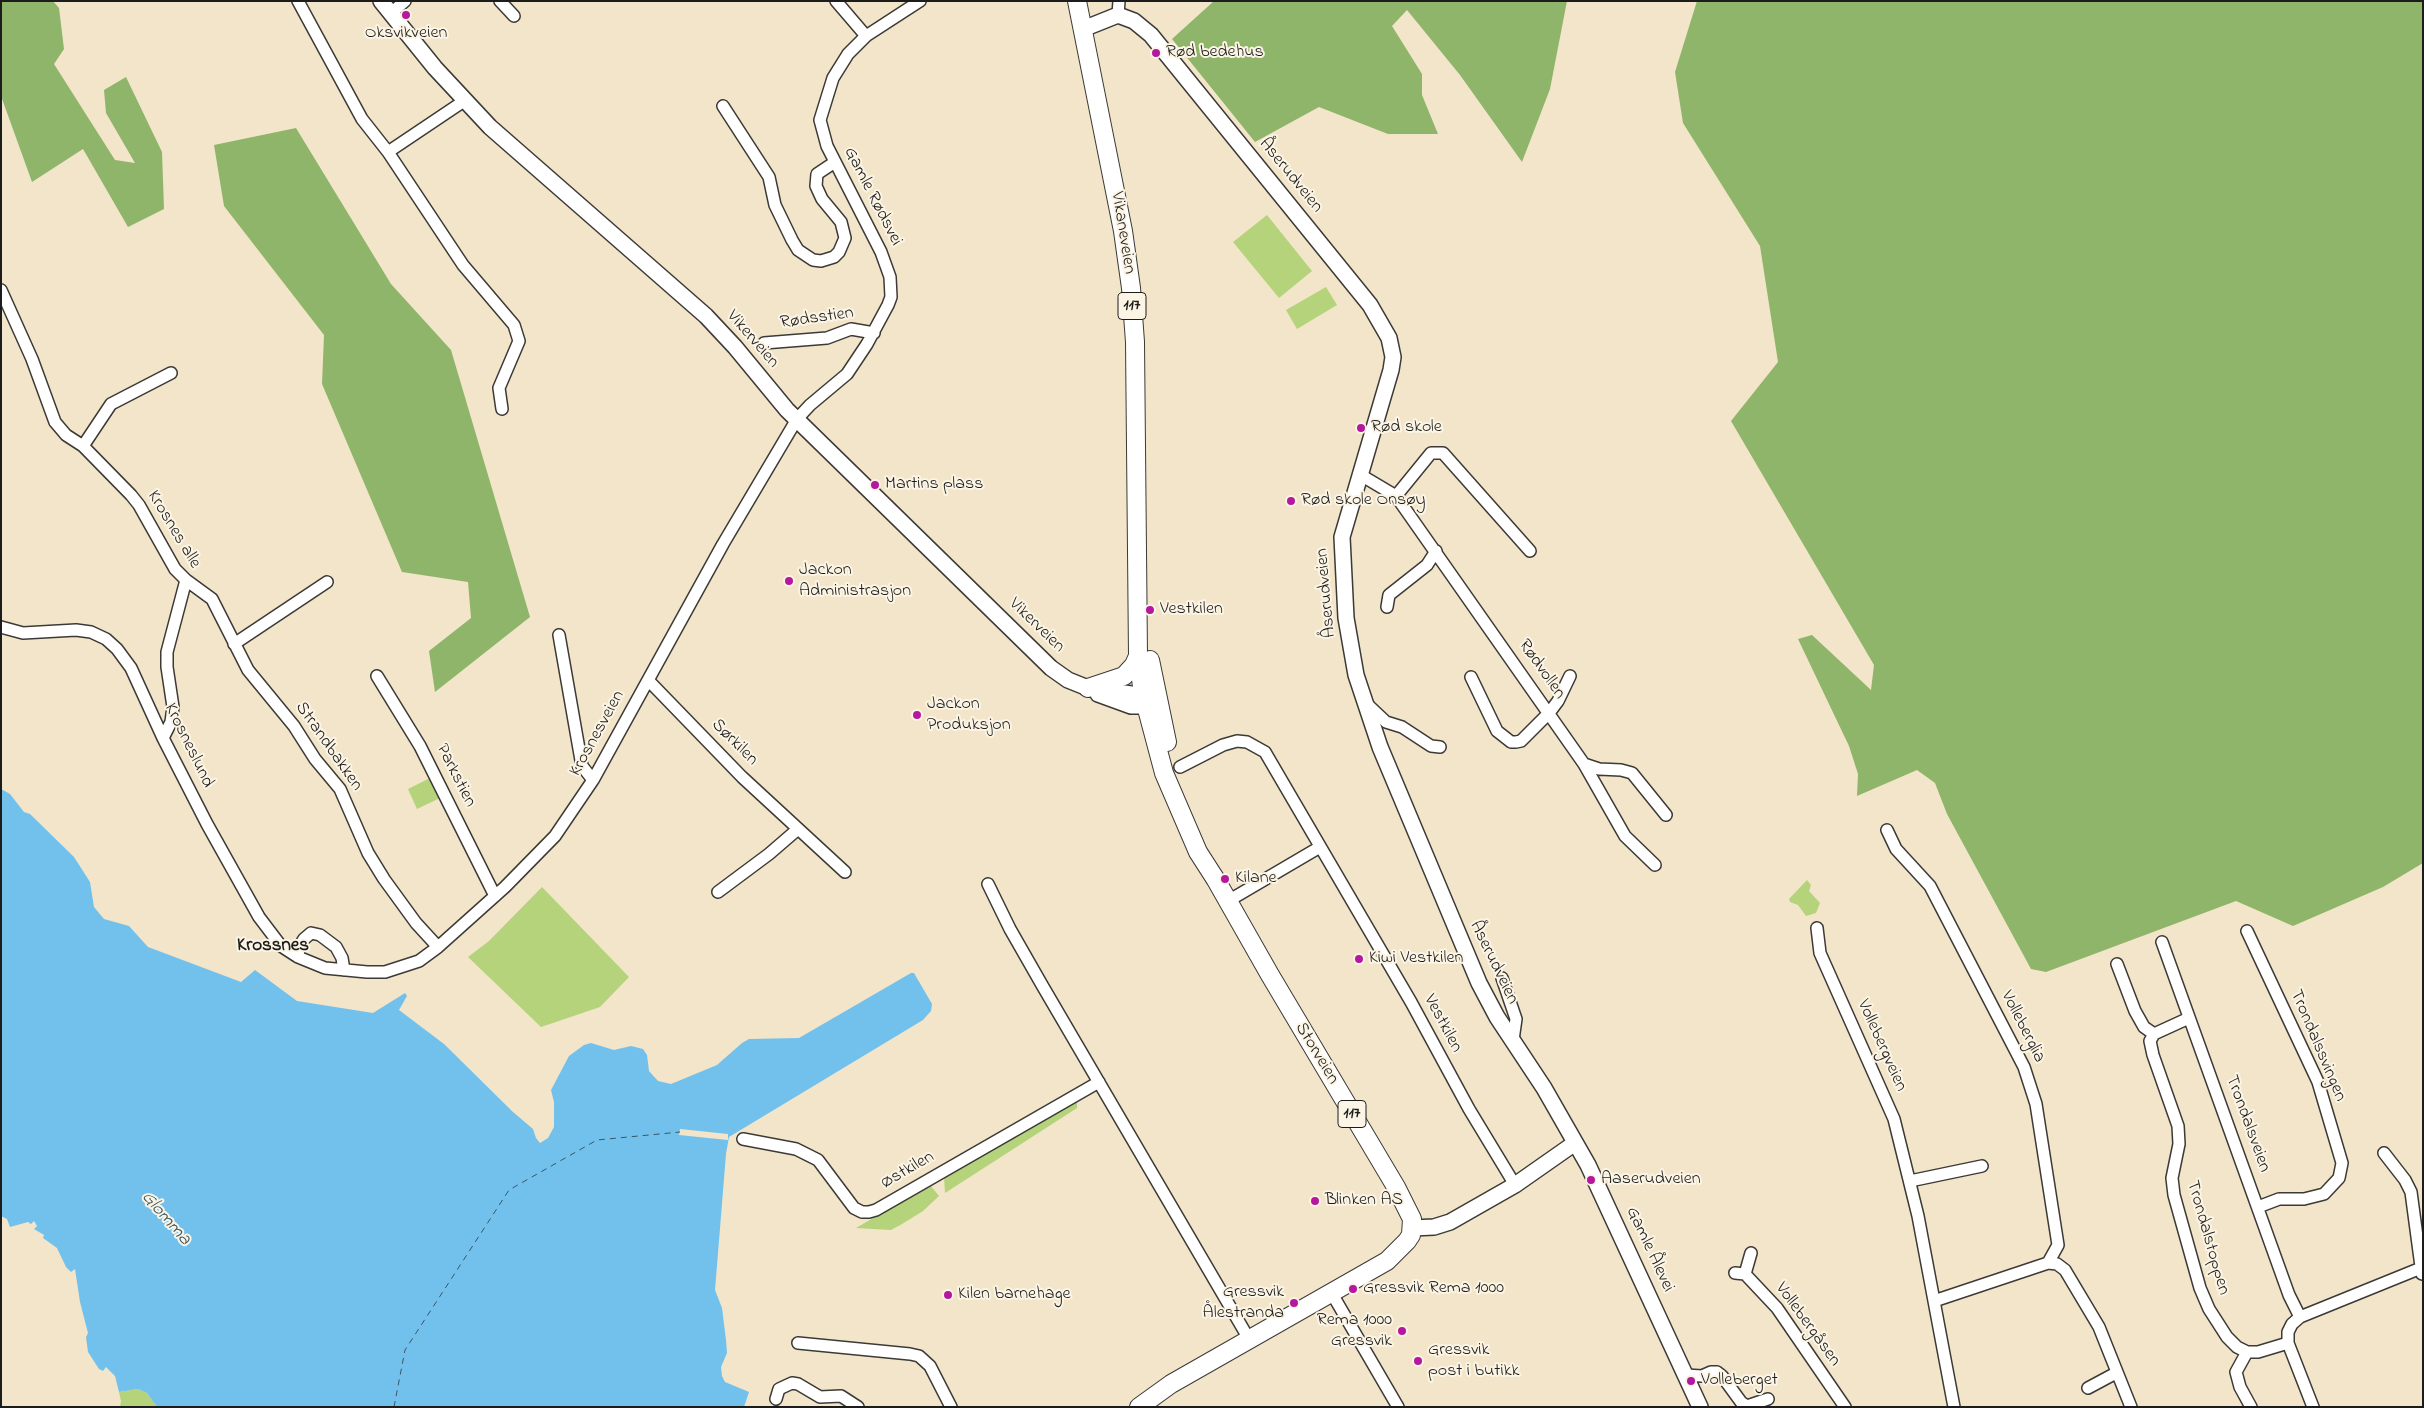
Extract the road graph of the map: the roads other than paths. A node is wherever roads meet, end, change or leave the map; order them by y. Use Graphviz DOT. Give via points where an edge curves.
graph roads {
  1 [pos="298,1"];
  2 [pos="381,1"];
  3 [pos="405,1"];
  4 [pos="500,1"];
  5 [pos="836,1"];
  6 [pos="920,1"];
  7 [pos="1077,1"];
  8 [pos="1119,8"];
  9 [pos="390,14"];
  10 [pos="514,16"];
  11 [pos="1083,28"];
  12 [pos="866,36"];
  13 [pos="464,101"];
  14 [pos="723,106"];
  15 [pos="388,152"];
  16 [pos="835,162"];
  17 [pos="1,290"];
  18 [pos="874,333"];
  19 [pos="764,343"];
  20 [pos="171,373"];
  21 [pos="502,409"];
  22 [pos="797,419"];
  23 [pos="83,446"];
  24 [pos="1359,474"];
  25 [pos="1396,496"];
  26 [pos="1436,551"];
  27 [pos="1530,551"];
  28 [pos="186,580"];
  29 [pos="327,582"];
  30 [pos="1138,588"];
  31 [pos="1387,608"];
  32 [pos="1,627"];
  33 [pos="559,635"];
  34 [pos="234,644"];
  35 [pos="1138,656"];
  36 [pos="377,676"];
  37 [pos="1570,676"];
  38 [pos="1471,677"];
  39 [pos="648,680"];
  40 [pos="1088,688"];
  41 [pos="1148,699"];
  42 [pos="1364,700"];
  43 [pos="1549,713"];
  44 [pos="163,738"];
  45 [pos="1440,747"];
  46 [pos="1584,764"];
  47 [pos="1180,767"];
  48 [pos="593,780"];
  49 [pos="1666,815"];
  50 [pos="798,828"];
  51 [pos="1887,830"];
  52 [pos="1320,847"];
  53 [pos="1655,864"];
  54 [pos="845,872"];
  55 [pos="988,884"];
  56 [pos="718,892"];
  57 [pos="495,896"];
  58 [pos="1228,901"];
  59 [pos="1816,928"];
  60 [pos="2247,931"];
  61 [pos="2162,942"];
  62 [pos="438,947"];
  63 [pos="298,957"];
  64 [pos="2117,964"];
  65 [pos="344,970"];
  66 [pos="1502,978"];
  67 [pos="2189,1018"];
  68 [pos="2154,1034"];
  69 [pos="1513,1040"];
  70 [pos="1099,1082"];
  71 [pos="743,1139"];
  72 [pos="1575,1143"];
  73 [pos="2384,1153"];
  74 [pos="1982,1166"];
  75 [pos="1910,1181"];
  76 [pos="1515,1185"];
  77 [pos="2258,1207"];
  78 [pos="1412,1228"];
  79 [pos="2058,1245"];
  80 [pos="1752,1253"];
  81 [pos="2057,1266"];
  82 [pos="2422,1272"];
  83 [pos="1331,1292"];
  84 [pos="1934,1301"];
  85 [pos="2300,1317"];
  86 [pos="1249,1339"];
  87 [pos="798,1343"];
  88 [pos="2288,1343"];
  89 [pos="2247,1352"];
  90 [pos="2116,1373"];
  91 [pos="1686,1376"];
  92 [pos="2088,1388"];
  93 [pos="776,1399"];
  94 [pos="1768,1399"];
  95 [pos="858,1407"];
  96 [pos="951,1407"];
  97 [pos="1139,1407"];
  98 [pos="1398,1407"];
  99 [pos="1700,1407"];
  100 [pos="1845,1407"];
  101 [pos="1954,1407"];
  102 [pos="2131,1407"];
  103 [pos="2251,1407"];
  104 [pos="2313,1407"];
  1 -- 15 [label="street" via="362,118"];
  2 -- 9 [label="main road, Vikerveien"];
  3 -- 9 [label="street"];
  4 -- 10 [label="street"];
  5 -- 12 [label="street"];
  6 -- 12 [label="street, Gamle Rødsvei"];
  7 -- 11 [label="main road, Vikaneveien / 117"];
  8 -- 11 [label="main road, Åserudveien"];
  8 -- 24 [label="main road, Åserudveien" via="1162,47 1370,305 1383,326 1394,357"];
  9 -- 13 [label="main road, Vikerveien"];
  11 -- 30 [label="main road, Vikaneveien / 117" via="1131,288 1135,342"];
  12 -- 16 [label="street, Gamle Rødsvei" via="842,62 822,108 823,137"];
  13 -- 15 [label="street"];
  13 -- 22 [label="main road, Vikerveien" via="536,170 706,316"];
  14 -- 16 [label="street" via="769,177 775,206 792,240 798,250 813,260 834,257 845,238 841,222 816,186 817,174"];
  15 -- 21 [label="street" via="463,265 514,325 519,341 499,388"];
  16 -- 18 [label="street, Gamle Rødsvei" via="882,252 890,277 890,301"];
  17 -- 23 [label="street, Krosnes alle" via="32,359 55,422 66,435"];
  18 -- 19 [label="street, Rødsstien" via="851,329 818,340"];
  18 -- 22 [label="street, Gamle Rødsvei" via="852,368"];
  20 -- 23 [label="street" via="111,404"];
  22 -- 39 [label="street, Krosnesveien"];
  22 -- 40 [label="main road, Vikerveien" via="1052,668 1068,680"];
  23 -- 28 [label="street, Krosnes alle" via="140,505 168,558"];
  24 -- 25 [label="street, Rødvollen"];
  24 -- 42 [label="main road, Åserudveien" via="1345,523 1341,552 1346,618"];
  25 -- 26 [label="street, Rødvollen"];
  25 -- 27 [label="street" via="1432,453 1443,453"];
  26 -- 31 [label="street" via="1427,565 1389,596"];
  26 -- 43 [label="street, Rødvollen"];
  28 -- 34 [label="street, Strandbakken" via="212,599"];
  28 -- 44 [label="street, Krosnes alle" via="167,652 173,707 171,722"];
  29 -- 34 [label="street"];
  30 -- 35 [label="main road, Vikaneveien / 117"];
  30 -- 41 [label="main road, Vikaneveien / 117" via="1142,602"];
  32 -- 44 [label="street, Krosneslund" via="32,633 76,630 106,639 131,668"];
  33 -- 48 [label="street" via="582,766"];
  34 -- 62 [label="street, Strandbakken" via="255,680 340,789 368,853 384,879"];
  35 -- 40 [label="main road" via="1124,676"];
  35 -- 41 [label="main road, Vikaneveien / 117"];
  36 -- 57 [label="street, Parkstien" via="420,746"];
  37 -- 43 [label="street"];
  38 -- 43 [label="street" via="1497,731 1511,742 1521,741"];
  39 -- 48 [label="street, Krosnesveien"];
  39 -- 50 [label="street, Sørkilen" via="713,749"];
  40 -- 41 [label="main road, Vikerveien"];
  41 -- 58 [label="main road, Storveien / 117" via="1193,823"];
  42 -- 45 [label="street" via="1386,722 1402,727 1431,746"];
  42 -- 69 [label="main road, Åserudveien" via="1454,929 1479,983"];
  43 -- 46 [label="street, Rødvollen"];
  44 -- 63 [label="street, Krosneslund" via="259,917 281,946"];
  46 -- 49 [label="street" via="1632,773"];
  46 -- 53 [label="street, Rødvollen" via="1625,836"];
  47 -- 52 [label="street, Vestkilen" via="1237,741 1257,747 1272,761"];
  48 -- 57 [label="street, Krosnesveien" via="555,836"];
  50 -- 54 [label="street, Sørkilen"];
  50 -- 56 [label="street"];
  51 -- 79 [label="street, Volleberglia" via="1896,850 1930,886 2024,1067 2036,1104"];
  52 -- 58 [label="street"];
  52 -- 76 [label="street, Vestkilen"];
  55 -- 70 [label="street" via="1010,929"];
  57 -- 62 [label="street, Krosnesveien"];
  58 -- 78 [label="main road, Storveien / 117" via="1400,1194 1412,1219"];
  59 -- 75 [label="street, Vollebergveien" via="1820,952 1894,1119"];
  60 -- 77 [label="street, Trondalssvingen" via="2318,1082 2342,1163 2339,1178 2324,1194 2304,1199 2279,1199"];
  61 -- 67 [label="street, Trondalsveien"];
  62 -- 65 [label="street, Krosnesveien" via="403,968 385,972"];
  63 -- 65 [label="street, Krosnesveien" via="325,968"];
  63 -- 65 [label="street" via="304,939 311,933 320,935 336,947"];
  64 -- 68 [label="street" via="2135,1011 2144,1027"];
  66 -- 69 [label="street" via="1516,1019"];
  67 -- 68 [label="street"];
  67 -- 77 [label="street, Trondalsveien"];
  68 -- 89 [label="street, Trondalstoppen" via="2150,1041 2152,1055 2178,1126 2179,1144 2172,1178 2174,1195 2200,1288 2227,1337"];
  69 -- 72 [label="main road, Åserudveien"];
  70 -- 71 [label="street, Østkilen" via="869,1212 854,1208 818,1160 796,1149"];
  70 -- 86 [label="street"];
  72 -- 76 [label="main road"];
  72 -- 91 [label="main road, Gamle Ålevei" via="1614,1218"];
  73 -- 82 [label="street" via="2411,1192"];
  74 -- 75 [label="street"];
  75 -- 84 [label="street, Vollebergveien"];
  76 -- 78 [label="main road" via="1441,1226"];
  77 -- 85 [label="street, Trondalsveien"];
  78 -- 83 [label="main road" via="1408,1241 1396,1254"];
  79 -- 81 [label="street"];
  79 -- 81 [label="street, Volleberglia"];
  80 -- 100 [label="street, Vollebergåsen" via="1740,1274 1777,1308"];
  81 -- 84 [label="street"];
  81 -- 90 [label="street" via="2099,1327"];
  82 -- 85 [label="street"];
  83 -- 86 [label="main road"];
  83 -- 98 [label="street"];
  84 -- 101 [label="street, Vollebergveien"];
  85 -- 88 [label="street" via="2288,1332"];
  86 -- 97 [label="main road" via="1171,1384"];
  87 -- 96 [label="street" via="919,1356 930,1366"];
  88 -- 89 [label="street"];
  88 -- 104 [label="street"];
  89 -- 103 [label="street" via="2236,1372"];
  90 -- 92 [label="street"];
  90 -- 102 [label="street"];
  91 -- 94 [label="street" via="1717,1372 1747,1406"];
  91 -- 99 [label="main road, Gamle Ålevei"];
  93 -- 95 [label="street" via="776,1393 783,1386 798,1384 815,1396 841,1396"];
}
